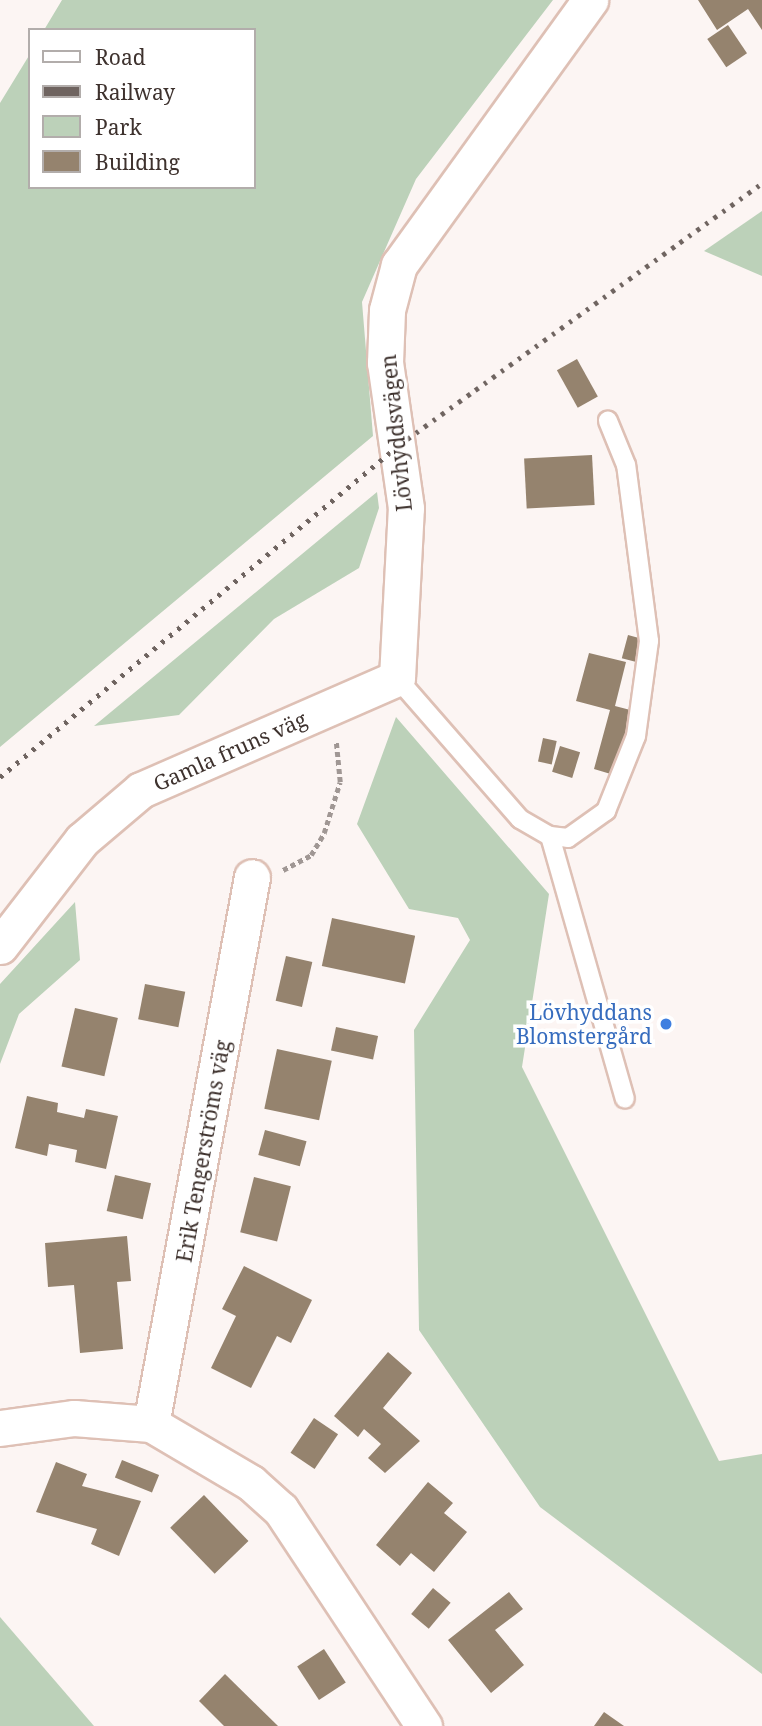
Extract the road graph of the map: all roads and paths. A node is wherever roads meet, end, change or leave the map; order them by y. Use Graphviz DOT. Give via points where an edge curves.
graph roads {
  1 [pos="590,0"];
  2 [pos="608,421"];
  3 [pos="397,678"];
  4 [pos="328,707"];
  5 [pos="550,836"];
  6 [pos="252,877"];
  7 [pos="0,946"];
  8 [pos="625,1099"];
  9 [pos="151,1424"];
  10 [pos="0,1428"];
  11 [pos="424,1726"];
  1 -- 3 [label="street, Lövhyddsvägen" via="399,265 387,310 385,363 406,508"];
  2 -- 5 [label="lane" via="626,464 646,594 649,641 641,711 606,811 568,838"];
  3 -- 4 [label="street, Gamla fruns väg"];
  3 -- 5 [label="lane" via="520,818"];
  4 -- 6 [label="path" via="340,782 324,833 293,867"];
  4 -- 7 [label="street, Gamla fruns väg" via="141,790 82,840"];
  5 -- 8 [label="lane"];
  6 -- 9 [label="street, Erik Tengerströms väg"];
  9 -- 10 [label="street" via="74,1418"];
  9 -- 11 [label="street" via="198,1445 281,1510"];
}
